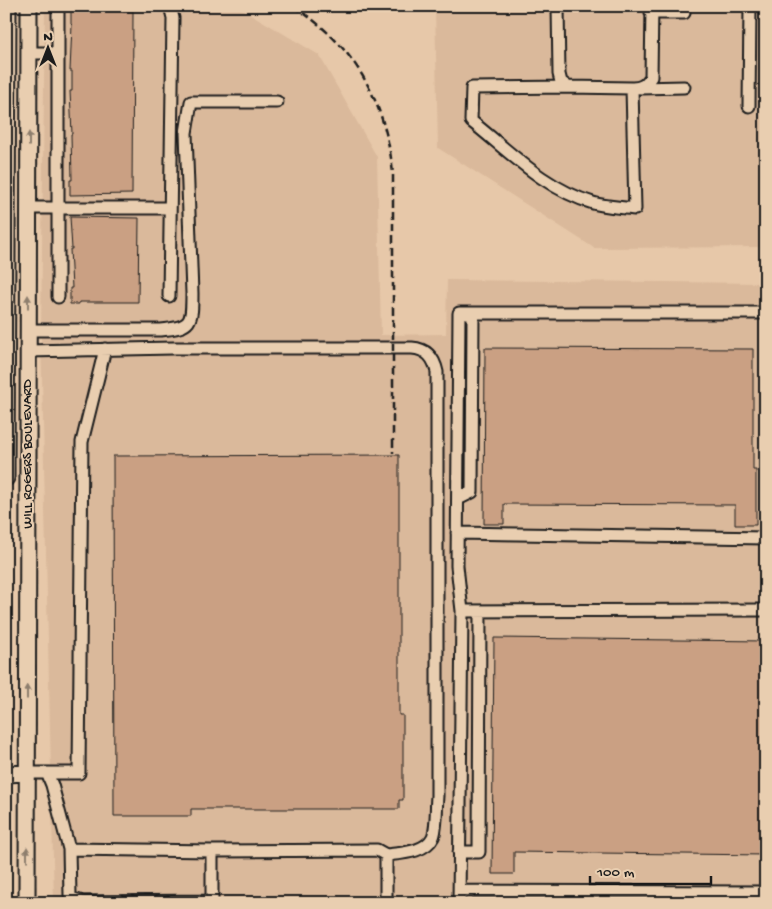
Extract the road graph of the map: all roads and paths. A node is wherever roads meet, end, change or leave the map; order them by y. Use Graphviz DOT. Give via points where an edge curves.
graph roads {
  1 [pos="29,6"];
  2 [pos="58,6"];
  3 [pos="170,6"];
  4 [pos="558,6"];
  5 [pos="750,6"];
  6 [pos="8,9"];
  7 [pos="652,10"];
  8 [pos="671,11"];
  9 [pos="8,53"];
  10 [pos="29,53"];
  11 [pos="58,53"];
  12 [pos="568,87"];
  13 [pos="684,87"];
  14 [pos="636,88"];
  15 [pos="277,102"];
  16 [pos="749,106"];
  17 [pos="7,145"];
  18 [pos="7,208"];
  19 [pos="28,208"];
  20 [pos="57,208"];
  21 [pos="169,208"];
  22 [pos="169,296"];
  23 [pos="58,297"];
  24 [pos="766,313"];
  25 [pos="28,330"];
  26 [pos="7,349"];
  27 [pos="106,349"];
  28 [pos="28,351"];
  29 [pos="6,478"];
  30 [pos="458,533"];
  31 [pos="766,538"];
  32 [pos="766,610"];
  33 [pos="462,611"];
  34 [pos="480,611"];
  35 [pos="27,773"];
  36 [pos="47,773"];
  37 [pos="6,774"];
  38 [pos="69,849"];
  39 [pos="212,851"];
  40 [pos="459,852"];
  41 [pos="386,855"];
  42 [pos="766,892"];
  43 [pos="459,897"];
  44 [pos="738,897"];
  45 [pos="212,902"];
  46 [pos="27,903"];
  47 [pos="386,903"];
  1 -- 10 [label="main road, WILL ROGERS BOULEVARD"];
  2 -- 11 [label="lane"];
  3 -- 21 [label="lane" via="173,18"];
  4 -- 12 [label="lane" via="558,74"];
  5 -- 16 [label="lane"];
  6 -- 9 [label="main road, WILL ROGERS BOULEVARD"];
  7 -- 8 [label="lane"];
  7 -- 14 [label="lane" via="651,78 646,85"];
  9 -- 10 [label="main road"];
  9 -- 17 [label="main road, WILL ROGERS BOULEVARD"];
  10 -- 11 [label="lane"];
  19 -- 10 [label="main road, WILL ROGERS BOULEVARD, one-way"];
  11 -- 20 [label="lane"];
  12 -- 14 [label="lane"];
  12 -- 14 [label="lane" via="472,88 471,121 544,180 570,194 594,203 635,209"];
  13 -- 14 [label="lane"];
  15 -- 25 [label="lane" via="191,102 186,132 192,293 189,322 174,329 160,330"];
  17 -- 18 [label="main road, WILL ROGERS BOULEVARD"];
  18 -- 19 [label="main road"];
  18 -- 26 [label="main road, WILL ROGERS BOULEVARD"];
  19 -- 20 [label="lane"];
  25 -- 19 [label="main road, WILL ROGERS BOULEVARD, one-way"];
  20 -- 21 [label="lane"];
  20 -- 23 [label="lane"];
  21 -- 22 [label="lane"];
  24 -- 30 [label="lane" via="459,313"];
  25 -- 28 [label="main road, WILL ROGERS BOULEVARD"];
  26 -- 28 [label="main road"];
  26 -- 29 [label="main road, WILL ROGERS BOULEVARD"];
  27 -- 28 [label="lane"];
  27 -- 36 [label="lane" via="82,442 78,774"];
  27 -- 41 [label="lane" via="412,348 425,351 435,363 435,823 433,837 424,846"];
  35 -- 28 [label="main road, WILL ROGERS BOULEVARD, one-way"];
  30 -- 31 [label="lane"];
  30 -- 33 [label="lane" via="457,566"];
  32 -- 34 [label="lane"];
  33 -- 34 [label="lane"];
  33 -- 40 [label="lane"];
  34 -- 40 [label="lane" via="479,852"];
  35 -- 36 [label="lane"];
  35 -- 37 [label="main road"];
  46 -- 35 [label="main road, WILL ROGERS BOULEVARD, one-way"];
  36 -- 38 [label="lane"];
  38 -- 39 [label="lane"];
  38 -- 45 [label="lane" via="70,895 74,900"];
  39 -- 41 [label="lane" via="377,850"];
  39 -- 45 [label="lane"];
  40 -- 43 [label="lane"];
  41 -- 47 [label="lane"];
  42 -- 44 [label="lane"];
  43 -- 44 [label="lane"];
}
